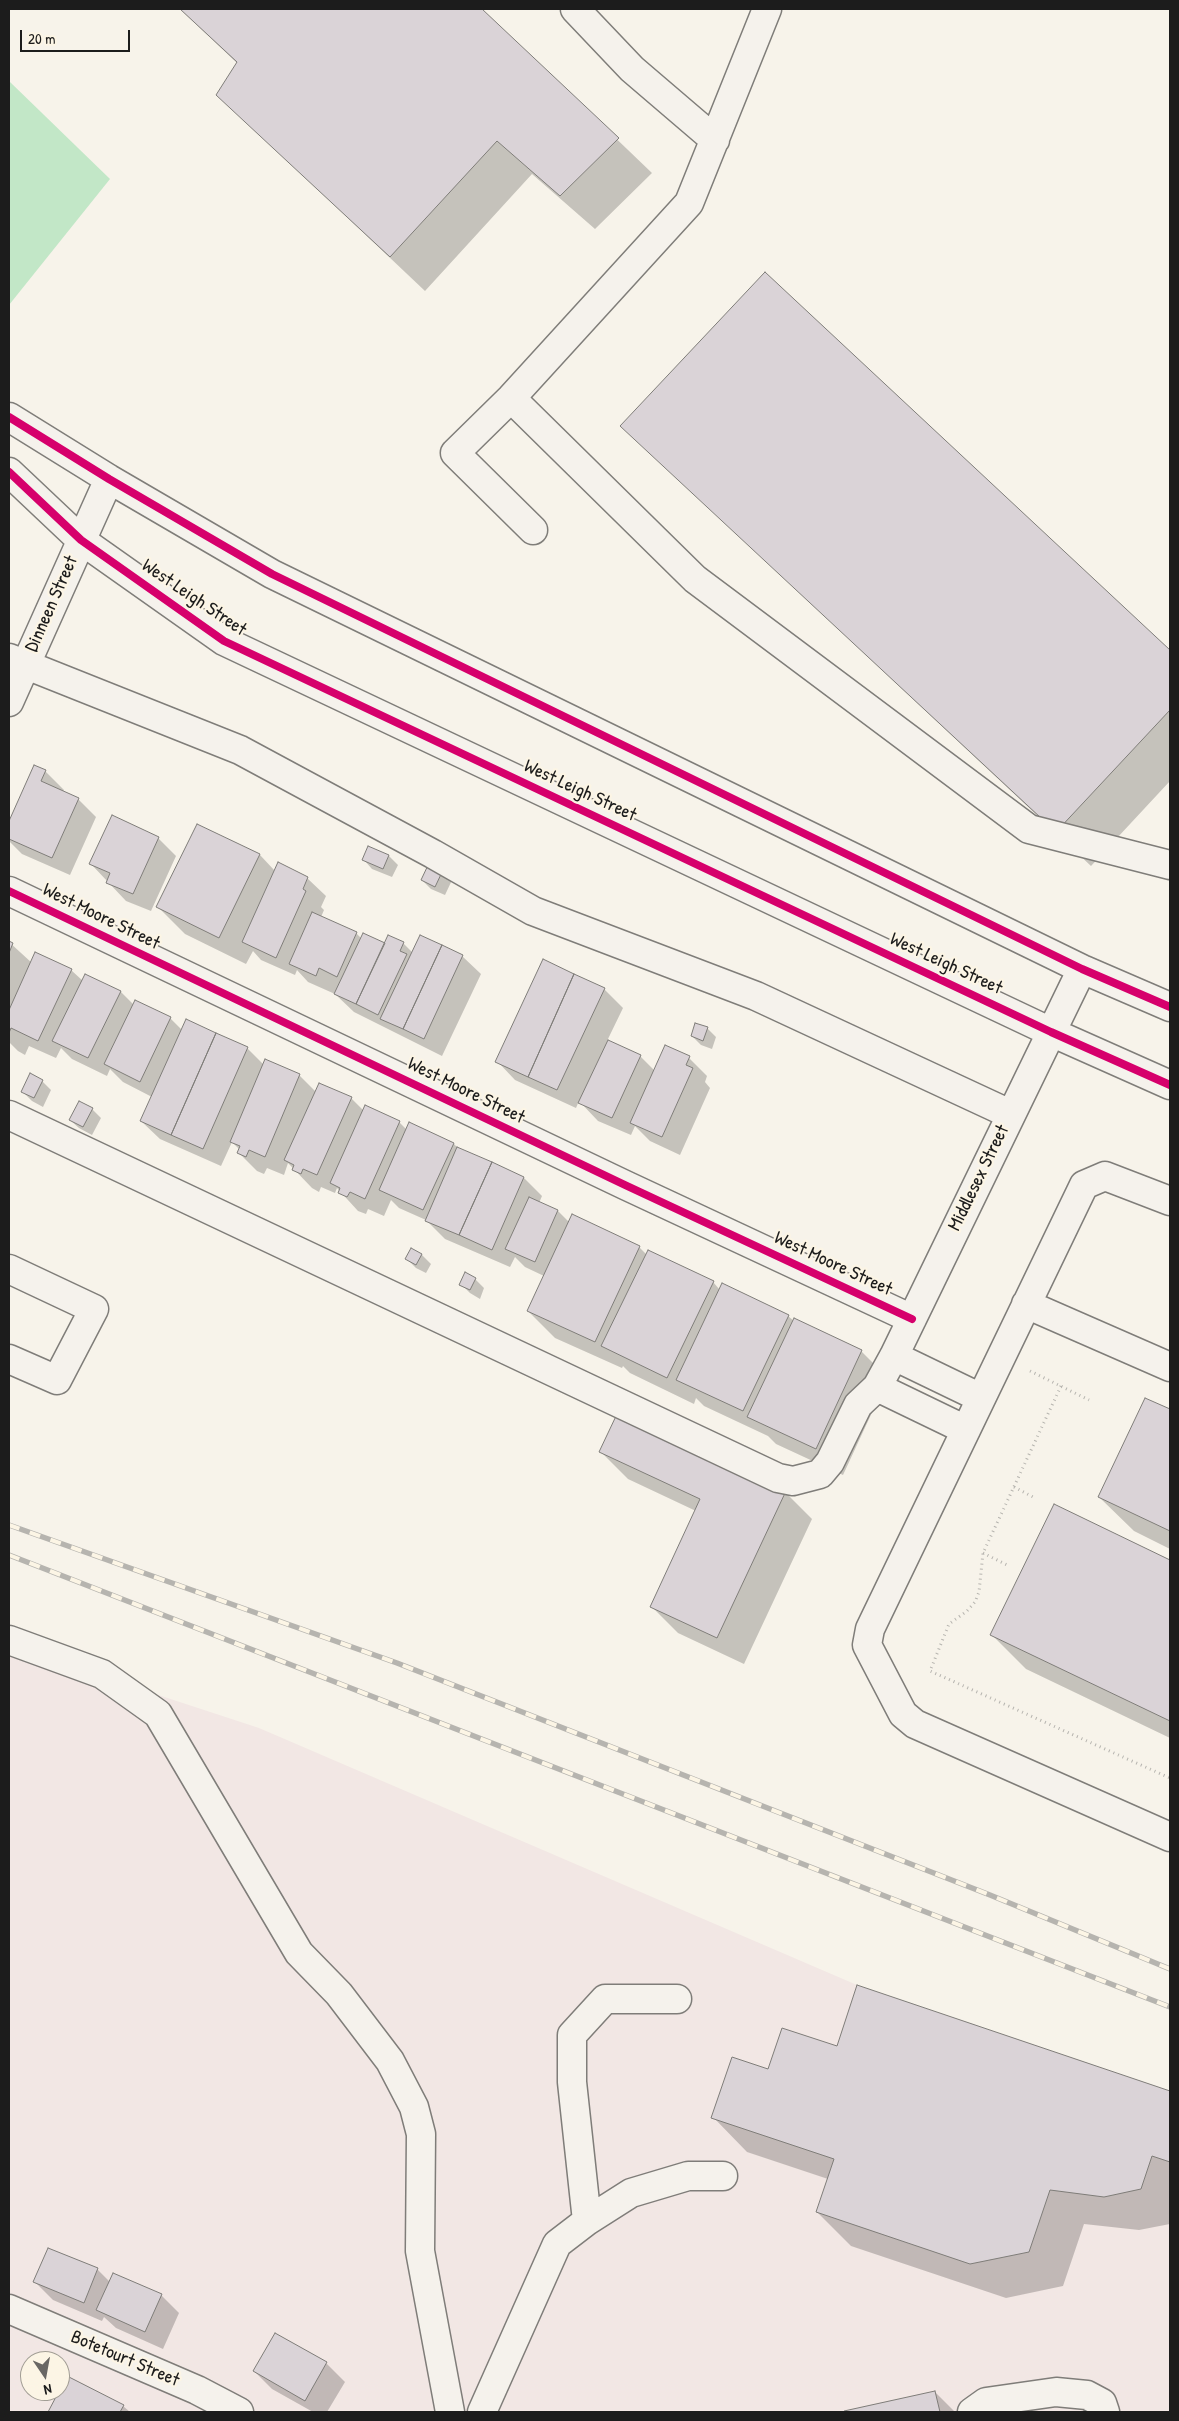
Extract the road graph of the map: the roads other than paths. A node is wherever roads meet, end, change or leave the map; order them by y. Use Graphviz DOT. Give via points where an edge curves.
graph roads {
  1 [pos="575,9"];
  2 [pos="767,9"];
  3 [pos="715,140"];
  4 [pos="511,398"];
  5 [pos="9,417"];
  6 [pos="9,472"];
  7 [pos="108,479"];
  8 [pos="533,530"];
  9 [pos="81,540"];
  10 [pos="17,662"];
  11 [pos="9,702"];
  12 [pos="1170,864"];
  13 [pos="9,890"];
  14 [pos="1082,969"];
  15 [pos="1170,1007"];
  16 [pos="1051,1032"];
  17 [pos="1170,1085"];
  18 [pos="1010,1114"];
  19 [pos="9,1115"];
  20 [pos="1170,1201"];
  21 [pos="9,1269"];
  22 [pos="1026,1304"];
  23 [pos="912,1318"];
  24 [pos="894,1356"];
  25 [pos="9,1359"];
  26 [pos="1170,1367"];
  27 [pos="877,1386"];
  28 [pos="981,1398"];
  29 [pos="966,1430"];
  30 [pos="9,1640"];
  31 [pos="1170,1837"];
  32 [pos="677,1999"];
  33 [pos="723,2176"];
  34 [pos="587,2221"];
  35 [pos="9,2309"];
  36 [pos="239,2412"];
  37 [pos="450,2412"];
  38 [pos="482,2412"];
  39 [pos="972,2412"];
  40 [pos="1106,2412"];
  1 -- 3 [label="street" via="632,69"];
  2 -- 3 [label="street"];
  3 -- 4 [label="street" via="689,203"];
  4 -- 8 [label="street" via="455,453"];
  4 -- 12 [label="street" via="695,579 1029,829"];
  5 -- 7 [label="street"];
  6 -- 9 [label="street, West Leigh Street"];
  7 -- 9 [label="street, Dinneen Street"];
  7 -- 14 [label="street" via="272,574"];
  9 -- 10 [label="street, Dinneen Street"];
  9 -- 16 [label="street, West Leigh Street" via="224,641"];
  10 -- 11 [label="street, Dinneen Street"];
  10 -- 18 [label="street" via="240,750 533,910 756,996"];
  13 -- 23 [label="street, West Moore Street"];
  14 -- 15 [label="street"];
  14 -- 16 [label="street, Middlesex Street"];
  16 -- 17 [label="street, West Leigh Street"];
  16 -- 18 [label="street, Middlesex Street"];
  18 -- 23 [label="street, Middlesex Street"];
  19 -- 27 [label="street, Middlesex Street" via="778,1478 793,1481 820,1474 830,1462 858,1405"];
  20 -- 22 [label="street" via="1105,1176 1084,1185"];
  21 -- 25 [label="street" via="94,1309 57,1380"];
  22 -- 26 [label="street"];
  22 -- 28 [label="street"];
  23 -- 24 [label="street, Middlesex Street"];
  24 -- 27 [label="street, Middlesex Street"];
  24 -- 28 [label="street"];
  27 -- 29 [label="street"];
  28 -- 29 [label="street"];
  29 -- 31 [label="street" via="870,1629 868,1645 872,1653 903,1714 915,1724"];
  30 -- 37 [label="street" via="102,1674 158,1714 299,1953 339,1994 390,2061 414,2107 421,2134 420,2251"];
  32 -- 34 [label="street" via="605,1999 572,2035 572,2082"];
  33 -- 34 [label="street" via="688,2176 631,2193"];
  34 -- 38 [label="street" via="557,2244"];
  35 -- 36 [label="street, Botetourt Street" via="197,2390"];
  39 -- 40 [label="street" via="986,2402 1056,2392 1086,2394 1102,2402"];
}
